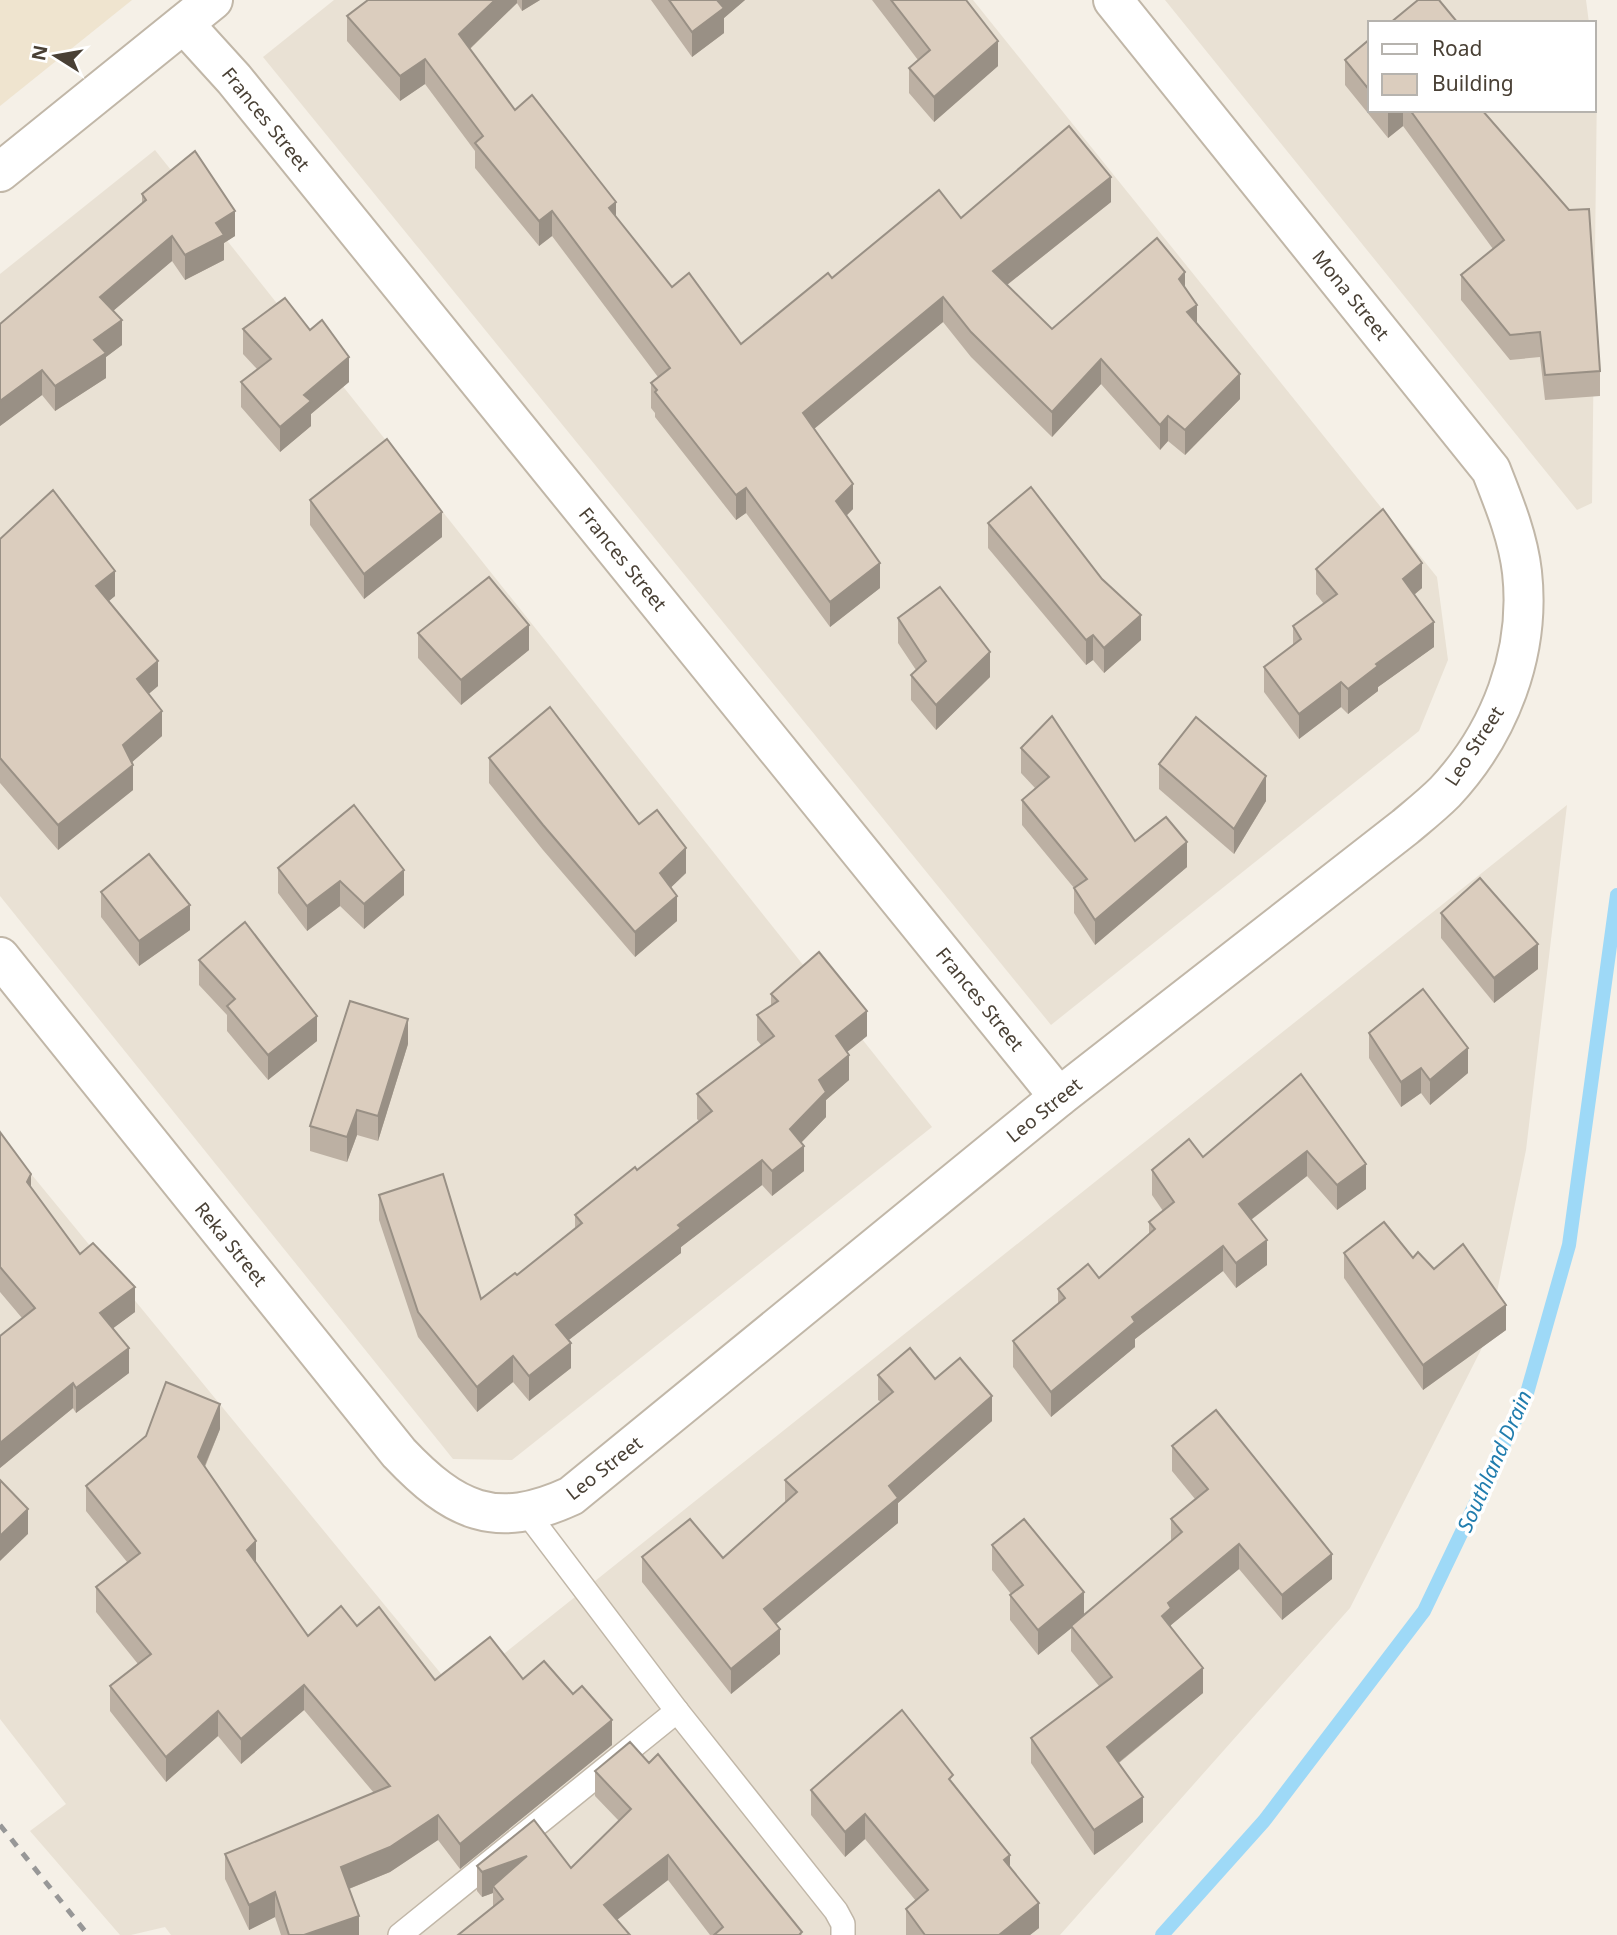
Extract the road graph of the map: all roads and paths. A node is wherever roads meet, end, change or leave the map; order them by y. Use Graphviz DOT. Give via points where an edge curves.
graph roads {
  1 [pos="213,0"];
  2 [pos="1113,0"];
  3 [pos="184,23"];
  4 [pos="0,172"];
  5 [pos="1524,620"];
  6 [pos="0,957"];
  7 [pos="1059,1097"];
  8 [pos="480,1510"];
  9 [pos="527,1513"];
  10 [pos="677,1711"];
  11 [pos="400,1935"];
  12 [pos="843,1935"];
  1 -- 3 [label="street"];
  2 -- 5 [label="street, Mona Street" via="1492,470 1522,571"];
  3 -- 4 [label="street"];
  3 -- 7 [label="street, Frances Street"];
  5 -- 7 [label="street, Leo Street" via="1517,667 1498,715 1445,792"];
  6 -- 8 [label="street, Reka Street" via="399,1453 445,1497"];
  7 -- 9 [label="street, Leo Street" via="571,1496"];
  8 -- 9 [label="street, Leo Street"];
  9 -- 10 [label="lane"];
  10 -- 11 [label="lane"];
  10 -- 12 [label="lane" via="836,1911"];
}
